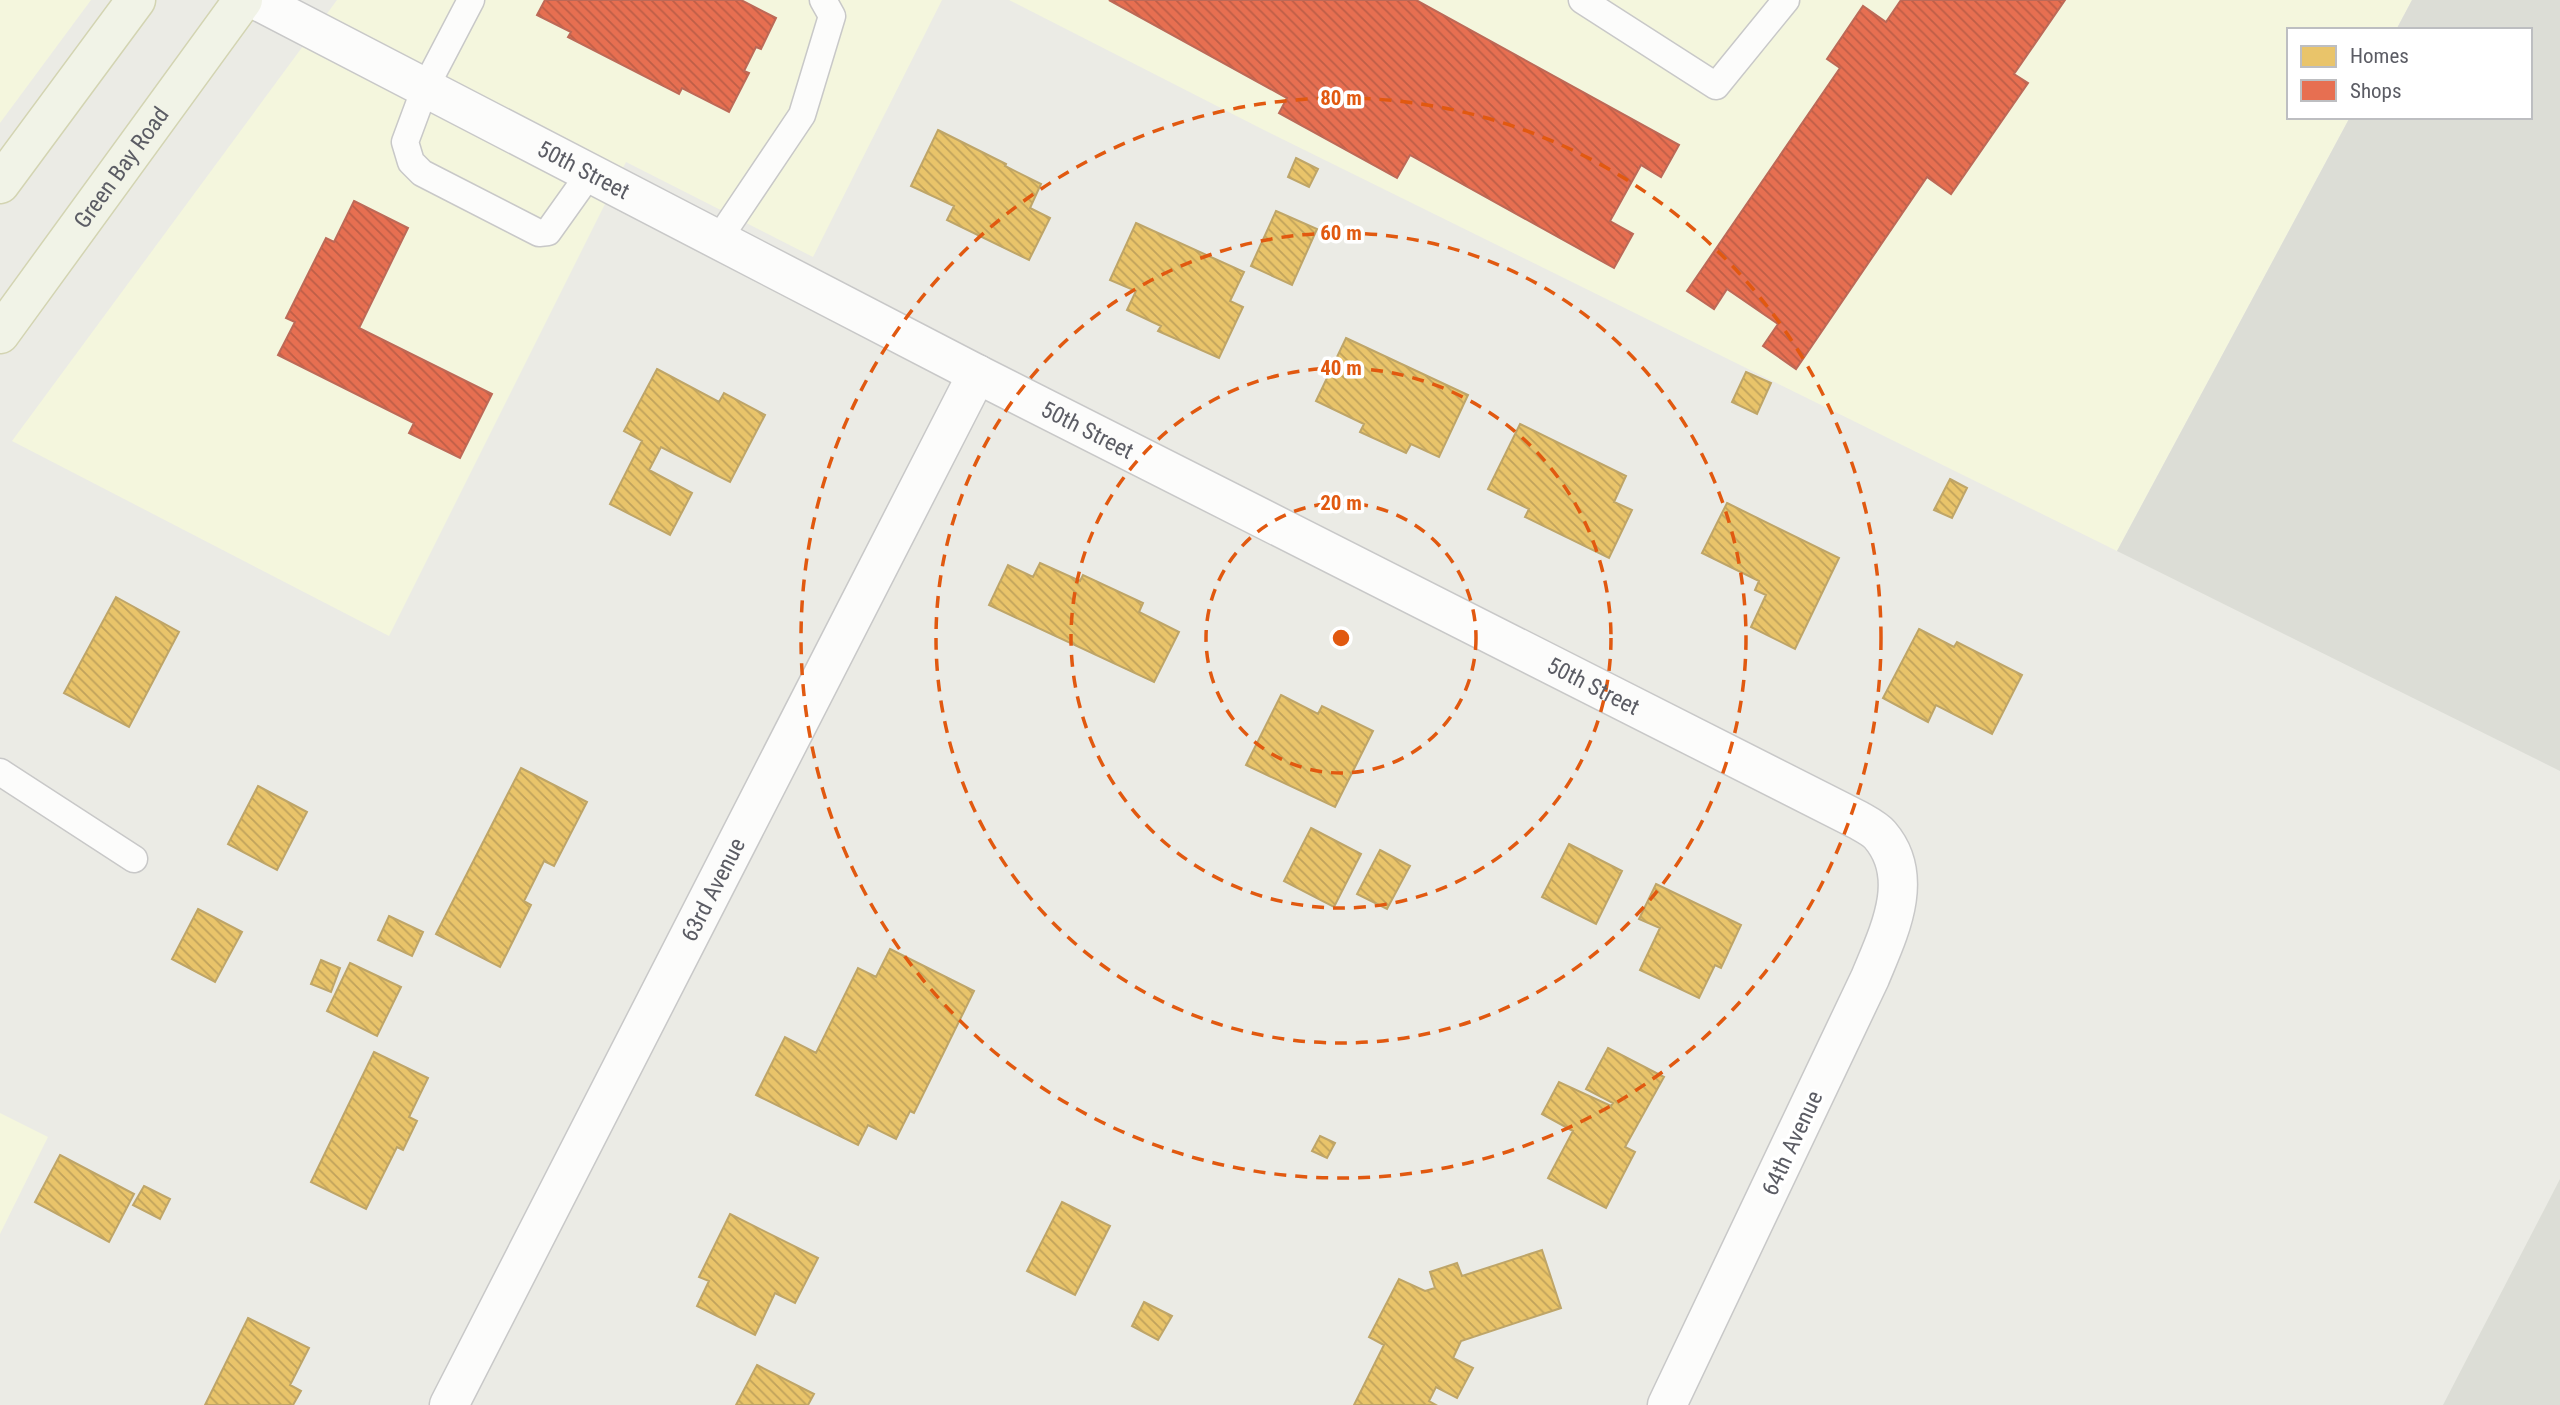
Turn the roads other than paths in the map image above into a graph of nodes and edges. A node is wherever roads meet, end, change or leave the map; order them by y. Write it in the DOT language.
graph roads {
  1 [pos="136,0"];
  2 [pos="243,0"];
  3 [pos="256,0"];
  4 [pos="471,0"];
  5 [pos="822,0"];
  6 [pos="1581,0"];
  7 [pos="1786,0"];
  8 [pos="425,88"];
  9 [pos="590,173"];
  10 [pos="0,184"];
  11 [pos="718,240"];
  12 [pos="0,334"];
  13 [pos="977,374"];
  14 [pos="0,772"];
  15 [pos="134,859"];
  16 [pos="1898,875"];
  17 [pos="449,1405"];
  18 [pos="1667,1405"];
  1 -- 10 [label="main road"];
  2 -- 12 [label="main road, Green Bay Road"];
  3 -- 8 [label="street, 50th Street"];
  4 -- 8 [label="lane"];
  5 -- 11 [label="lane"];
  6 -- 7 [label="lane"];
  8 -- 9 [label="street, 50th Street"];
  8 -- 9 [label="lane"];
  9 -- 11 [label="street, 50th Street"];
  11 -- 13 [label="street, 50th Street"];
  13 -- 16 [label="street, 50th Street"];
  13 -- 17 [label="street, 63rd Avenue"];
  14 -- 15 [label="lane"];
  16 -- 18 [label="street, 64th Avenue"];
}
